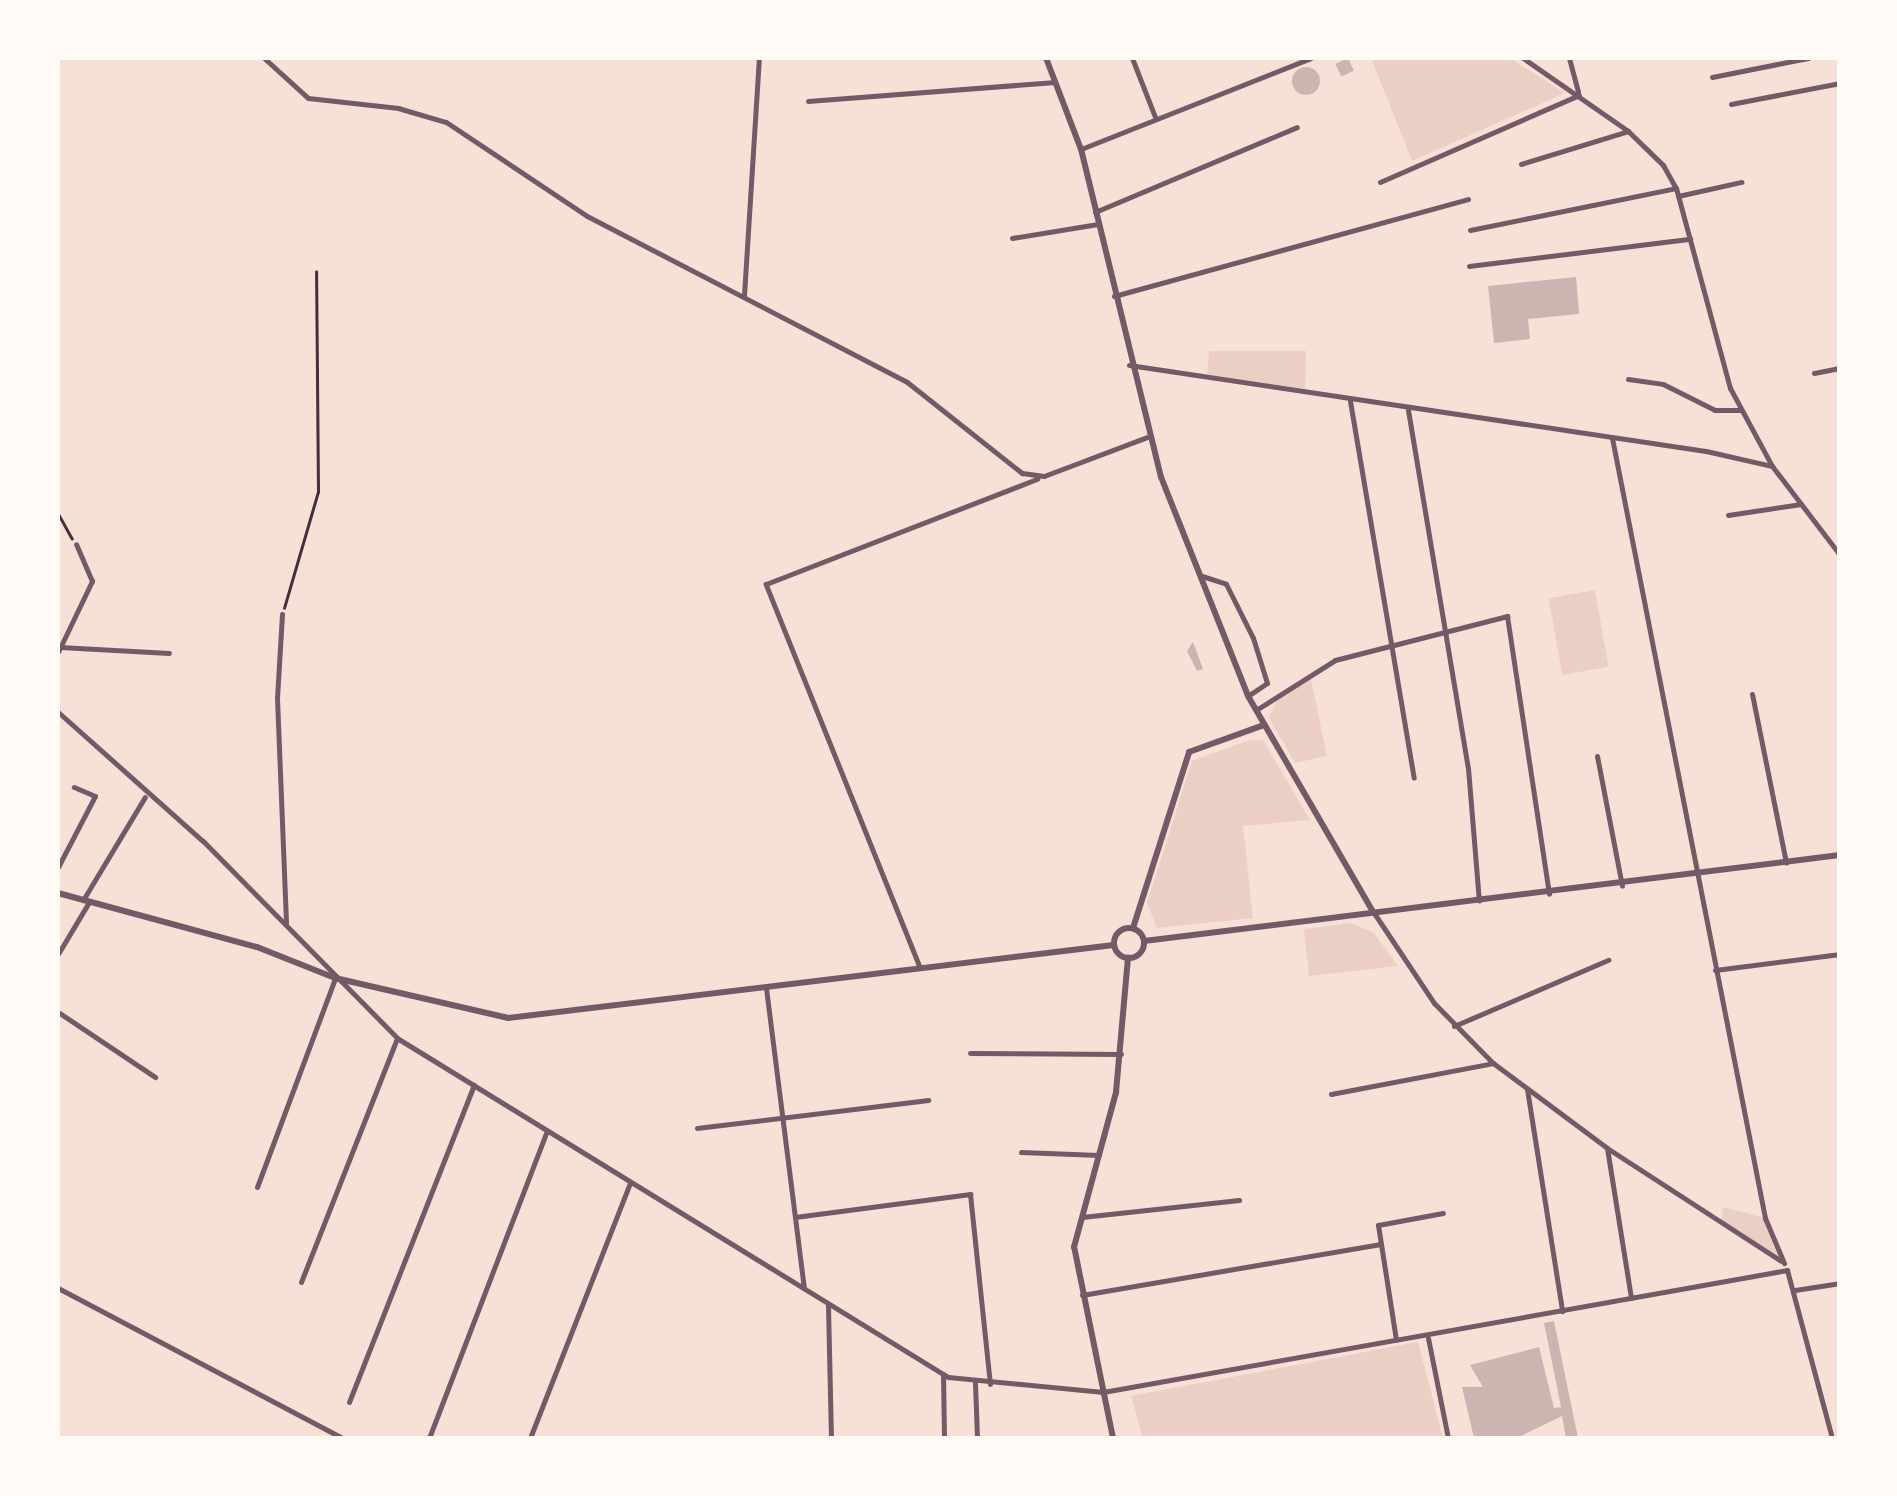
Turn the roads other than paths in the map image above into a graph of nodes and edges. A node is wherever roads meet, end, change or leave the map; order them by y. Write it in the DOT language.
graph roads {
  1 [pos="264,58"];
  2 [pos="759,58"];
  3 [pos="1046,58"];
  4 [pos="1132,58"];
  5 [pos="1312,58"];
  6 [pos="1523,58"];
  7 [pos="1570,58"];
  8 [pos="1808,58"];
  9 [pos="1712,77"];
  10 [pos="1055,82"];
  11 [pos="1840,83"];
  12 [pos="1578,95"];
  13 [pos="808,101"];
  14 [pos="1731,104"];
  15 [pos="1155,117"];
  16 [pos="1297,128"];
  17 [pos="1628,131"];
  18 [pos="1080,149"];
  19 [pos="1520,164"];
  20 [pos="1380,182"];
  21 [pos="1741,182"];
  22 [pos="1677,192"];
  23 [pos="1468,199"];
  24 [pos="1096,212"];
  25 [pos="1098,224"];
  26 [pos="1470,230"];
  27 [pos="1012,238"];
  28 [pos="1690,239"];
  29 [pos="1469,266"];
  30 [pos="744,295"];
  31 [pos="1114,296"];
  32 [pos="1129,365"];
  33 [pos="1840,368"];
  34 [pos="1814,373"];
  35 [pos="1628,379"];
  36 [pos="1350,401"];
  37 [pos="1408,410"];
  38 [pos="1740,410"];
  39 [pos="1147,437"];
  40 [pos="1612,438"];
  41 [pos="1772,466"];
  42 [pos="1044,476"];
  43 [pos="1801,504"];
  44 [pos="1728,515"];
  45 [pos="76,544"];
  46 [pos="1840,555"];
  47 [pos="1201,576"];
  48 [pos="282,614"];
  49 [pos="1444,630"];
  50 [pos="1390,644"];
  51 [pos="59,649"];
  52 [pos="170,653"];
  53 [pos="1752,694"];
  54 [pos="1248,696"];
  55 [pos="1256,710"];
  56 [pos="58,712"];
  57 [pos="1264,725"];
  58 [pos="1597,756"];
  59 [pos="1414,778"];
  60 [pos="74,788"];
  61 [pos="145,798"];
  62 [pos="1840,855"];
  63 [pos="1786,863"];
  64 [pos="58,867"];
  65 [pos="1697,874"];
  66 [pos="1622,886"];
  67 [pos="58,892"];
  68 [pos="1548,894"];
  69 [pos="86,901"];
  70 [pos="1479,901"];
  71 [pos="1374,912"];
  72 [pos="286,926"];
  73 [pos="1133,928"];
  74 [pos="1144,941"];
  75 [pos="1114,946"];
  76 [pos="58,954"];
  77 [pos="1840,954"];
  78 [pos="1128,958"];
  79 [pos="1608,960"];
  80 [pos="920,968"];
  81 [pos="1715,970"];
  82 [pos="335,978"];
  83 [pos="766,988"];
  84 [pos="58,1012"];
  85 [pos="1454,1026"];
  86 [pos="397,1038"];
  87 [pos="970,1054"];
  88 [pos="1121,1054"];
  89 [pos="1493,1063"];
  90 [pos="155,1077"];
  91 [pos="474,1086"];
  92 [pos="1527,1089"];
  93 [pos="1331,1094"];
  94 [pos="928,1100"];
  95 [pos="782,1116"];
  96 [pos="697,1128"];
  97 [pos="547,1132"];
  98 [pos="1607,1148"];
  99 [pos="1022,1152"];
  100 [pos="1102,1155"];
  101 [pos="630,1183"];
  102 [pos="257,1188"];
  103 [pos="1240,1200"];
  104 [pos="1443,1213"];
  105 [pos="796,1217"];
  106 [pos="1082,1218"];
  107 [pos="1381,1244"];
  108 [pos="1786,1267"];
  109 [pos="300,1282"];
  110 [pos="1840,1283"];
  111 [pos="58,1288"];
  112 [pos="804,1290"];
  113 [pos="1795,1290"];
  114 [pos="1082,1295"];
  115 [pos="1631,1298"];
  116 [pos="828,1306"];
  117 [pos="1562,1310"];
  118 [pos="1428,1338"];
  119 [pos="1396,1341"];
  120 [pos="943,1374"];
  121 [pos="975,1383"];
  122 [pos="990,1384"];
  123 [pos="1103,1392"];
  124 [pos="349,1402"];
  125 [pos="831,1435"];
  126 [pos="342,1438"];
  127 [pos="428,1438"];
  128 [pos="530,1438"];
  129 [pos="944,1438"];
  130 [pos="977,1438"];
  131 [pos="1113,1438"];
  132 [pos="1448,1438"];
  133 [pos="1832,1438"];
  1 -- 30 [label="street"];
  2 -- 30 [label="street"];
  3 -- 10 [label="street"];
  4 -- 15 [label="street"];
  5 -- 15 [label="street"];
  6 -- 12 [label="street"];
  7 -- 12 [label="street"];
  8 -- 9 [label="street"];
  10 -- 13 [label="street"];
  10 -- 18 [label="street"];
  11 -- 14 [label="street"];
  12 -- 17 [label="street"];
  12 -- 20 [label="street"];
  15 -- 18 [label="street"];
  16 -- 24 [label="street"];
  17 -- 19 [label="street"];
  17 -- 22 [label="street"];
  18 -- 24 [label="street"];
  21 -- 22 [label="street"];
  22 -- 26 [label="street"];
  22 -- 28 [label="street"];
  23 -- 31 [label="street"];
  24 -- 25 [label="street"];
  25 -- 27 [label="street"];
  25 -- 31 [label="street"];
  28 -- 29 [label="street"];
  28 -- 38 [label="street"];
  30 -- 42 [label="street"];
  31 -- 32 [label="street"];
  32 -- 36 [label="street"];
  32 -- 39 [label="street"];
  33 -- 34 [label="street"];
  35 -- 38 [label="street"];
  36 -- 37 [label="street"];
  36 -- 50 [label="street"];
  37 -- 40 [label="street"];
  37 -- 49 [label="street"];
  38 -- 41 [label="street"];
  39 -- 42 [label="street"];
  39 -- 47 [label="street"];
  40 -- 41 [label="street"];
  40 -- 65 [label="street"];
  41 -- 43 [label="street"];
  42 -- 80 [label="street"];
  43 -- 44 [label="street"];
  43 -- 46 [label="street"];
  45 -- 51 [label="street"];
  47 -- 54 [label="street"];
  47 -- 54 [label="street"];
  48 -- 72 [label="street"];
  49 -- 50 [label="street"];
  49 -- 68 [label="street"];
  49 -- 70 [label="street"];
  50 -- 55 [label="street"];
  50 -- 59 [label="street"];
  51 -- 52 [label="street"];
  53 -- 63 [label="street"];
  54 -- 55 [label="street"];
  55 -- 57 [label="street"];
  56 -- 72 [label="street"];
  57 -- 71 [label="street"];
  57 -- 73 [label="street"];
  58 -- 66 [label="street"];
  60 -- 64 [label="street"];
  61 -- 69 [label="street"];
  62 -- 63 [label="street"];
  63 -- 65 [label="street"];
  65 -- 66 [label="street"];
  65 -- 81 [label="street"];
  66 -- 68 [label="street"];
  67 -- 69 [label="street"];
  68 -- 70 [label="street"];
  69 -- 76 [label="street"];
  69 -- 82 [label="street"];
  70 -- 71 [label="street"];
  71 -- 74 [label="street"];
  71 -- 85 [label="street"];
  72 -- 82 [label="street"];
  73 -- 74 [label="street"];
  73 -- 75 [label="street"];
  74 -- 78 [label="street"];
  75 -- 78 [label="street"];
  75 -- 80 [label="street"];
  77 -- 81 [label="street"];
  78 -- 88 [label="street"];
  79 -- 85 [label="street"];
  80 -- 83 [label="street"];
  81 -- 108 [label="street"];
  82 -- 83 [label="street"];
  82 -- 86 [label="street"];
  82 -- 102 [label="street"];
  83 -- 95 [label="street"];
  84 -- 90 [label="street"];
  85 -- 89 [label="street"];
  86 -- 91 [label="street"];
  86 -- 109 [label="street"];
  87 -- 88 [label="street"];
  88 -- 100 [label="street"];
  89 -- 92 [label="street"];
  89 -- 93 [label="street"];
  91 -- 97 [label="street"];
  91 -- 124 [label="street"];
  92 -- 98 [label="street"];
  92 -- 117 [label="street"];
  94 -- 95 [label="street"];
  95 -- 96 [label="street"];
  95 -- 105 [label="street"];
  97 -- 101 [label="street"];
  97 -- 127 [label="street"];
  98 -- 108 [label="street"];
  98 -- 115 [label="street"];
  99 -- 100 [label="street"];
  100 -- 106 [label="street"];
  101 -- 112 [label="street"];
  101 -- 128 [label="street"];
  103 -- 106 [label="street"];
  104 -- 107 [label="street"];
  105 -- 112 [label="street"];
  105 -- 122 [label="street"];
  106 -- 114 [label="street"];
  107 -- 114 [label="street"];
  107 -- 119 [label="street"];
  108 -- 113 [label="street"];
  108 -- 115 [label="street"];
  110 -- 113 [label="street"];
  111 -- 126 [label="street"];
  112 -- 116 [label="street"];
  113 -- 133 [label="street"];
  114 -- 123 [label="street"];
  115 -- 117 [label="street"];
  116 -- 120 [label="street"];
  116 -- 125 [label="street"];
  117 -- 118 [label="street"];
  118 -- 119 [label="street"];
  118 -- 132 [label="street"];
  119 -- 123 [label="street"];
  120 -- 121 [label="street"];
  120 -- 129 [label="street"];
  121 -- 122 [label="street"];
  121 -- 130 [label="street"];
  122 -- 123 [label="street"];
  123 -- 131 [label="street"];
}
